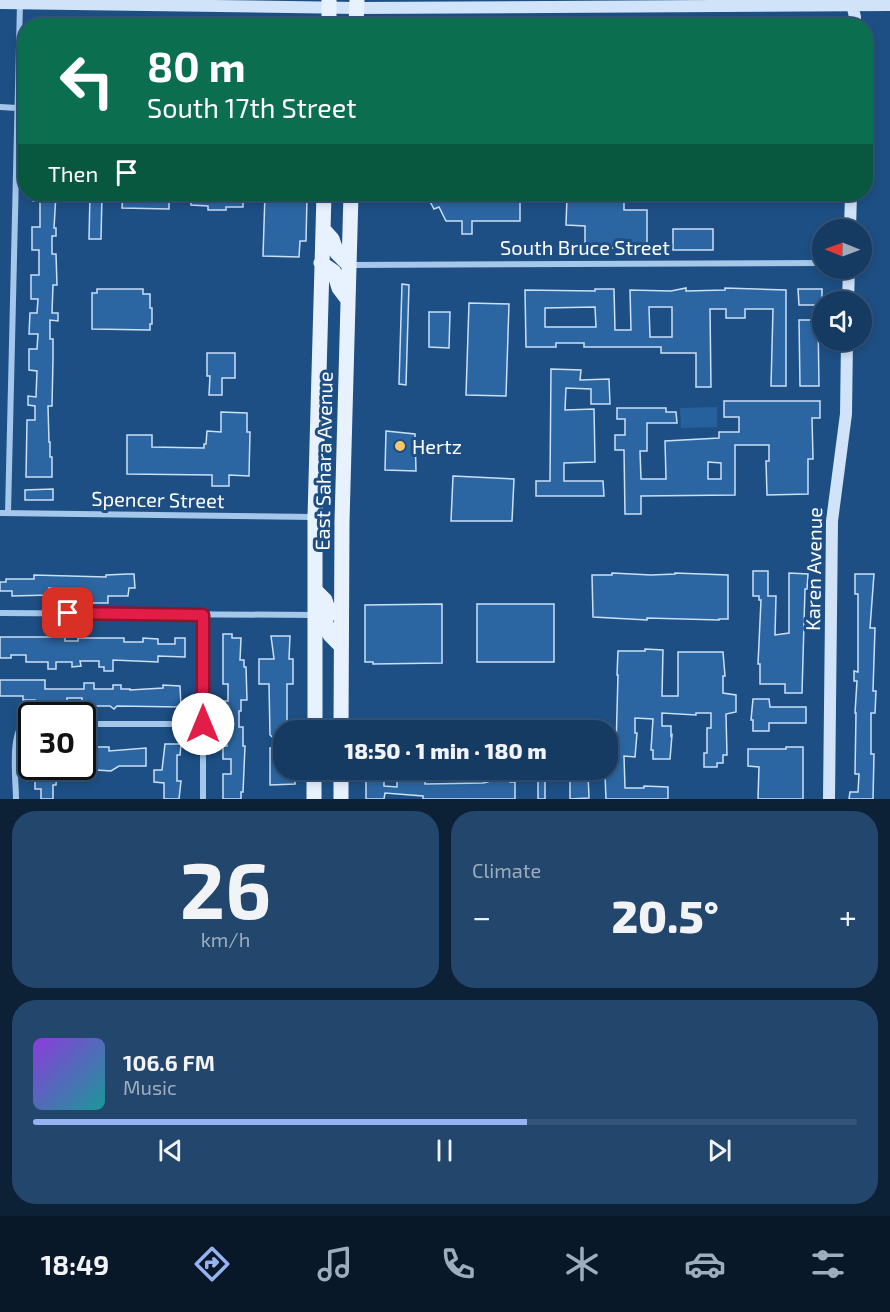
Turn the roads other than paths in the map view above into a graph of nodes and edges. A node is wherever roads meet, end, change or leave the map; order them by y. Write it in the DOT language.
graph roads {
  1 [pos="81,2"];
  2 [pos="852,2"];
  3 [pos="0,3"];
  4 [pos="20,3"];
  5 [pos="329,4"];
  6 [pos="356,4"];
  7 [pos="890,5"];
  8 [pos="20,18"];
  9 [pos="854,18"];
  10 [pos="18,73"];
  11 [pos="0,107"];
  12 [pos="17,108"];
  13 [pos="324,201"];
  14 [pos="351,201"];
  15 [pos="851,201"];
  16 [pos="850,219"];
  17 [pos="323,229"];
  18 [pos="321,263"];
  19 [pos="812,263"];
  20 [pos="349,265"];
  21 [pos="348,300"];
  22 [pos="847,351"];
  23 [pos="4,513"];
  24 [pos="315,517"];
  25 [pos="315,590"];
  26 [pos="0,613"];
  27 [pos="341,614"];
  28 [pos="203,615"];
  29 [pos="315,615"];
  30 [pos="341,646"];
  31 [pos="315,720"];
  32 [pos="341,720"];
  33 [pos="96,724"];
  34 [pos="203,724"];
  35 [pos="18,732"];
  36 [pos="314,780"];
  37 [pos="341,780"];
  38 [pos="16,799"];
  39 [pos="203,799"];
  40 [pos="314,799"];
  41 [pos="341,799"];
  42 [pos="829,799"];
  1 -- 4 [label="street"];
  1 -- 5 [label="street"];
  2 -- 6 [label="street"];
  2 -- 7 [label="street"];
  2 -- 9 [label="street"];
  3 -- 4 [label="street"];
  4 -- 8 [label="street"];
  5 -- 6 [label="street"];
  10 -- 12 [label="street"];
  11 -- 12 [label="street"];
  12 -- 23 [label="street"];
  13 -- 17 [label="main road, East Sahara Avenue"];
  14 -- 20 [label="main road, East Sahara Avenue"];
  15 -- 16 [label="street"];
  17 -- 18 [label="main road, East Sahara Avenue"];
  17 -- 20 [label="main road"];
  18 -- 21 [label="main road"];
  18 -- 24 [label="main road, East Sahara Avenue"];
  19 -- 20 [label="street, South Bruce Street"];
  20 -- 21 [label="main road, East Sahara Avenue"];
  21 -- 27 [label="main road, East Sahara Avenue"];
  22 -- 42 [label="street, Karen Avenue"];
  23 -- 24 [label="street, Spencer Street"];
  24 -- 25 [label="main road, East Sahara Avenue"];
  25 -- 27 [label="main road"];
  25 -- 29 [label="main road, East Sahara Avenue"];
  26 -- 28 [label="street"];
  27 -- 30 [label="main road, East Sahara Avenue"];
  28 -- 29 [label="street"];
  28 -- 34 [label="street"];
  29 -- 30 [label="main road"];
  29 -- 31 [label="main road, East Sahara Avenue"];
  30 -- 32 [label="main road, East Sahara Avenue"];
  33 -- 34 [label="street"];
  34 -- 39 [label="street"];
  35 -- 38 [label="street"];
  36 -- 40 [label="main road"];
  37 -- 41 [label="main road"];
}
